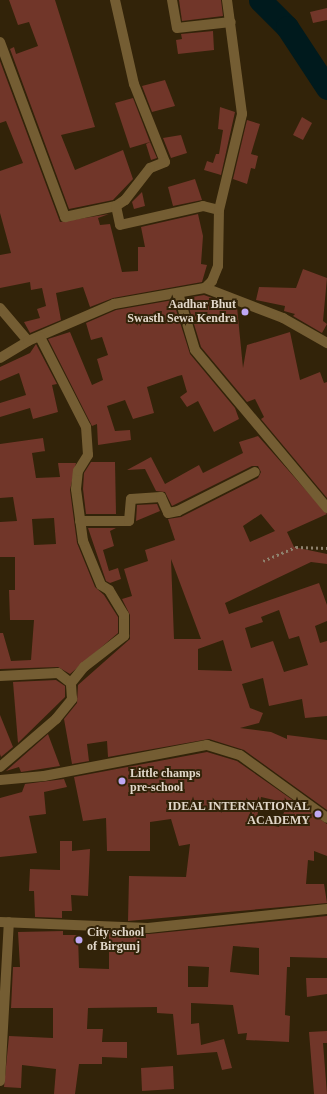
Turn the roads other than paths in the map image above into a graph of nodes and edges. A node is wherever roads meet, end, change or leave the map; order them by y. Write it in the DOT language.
graph roads {
  1 [pos="115,0"];
  2 [pos="172,0"];
  3 [pos="227,0"];
  4 [pos="231,22"];
  5 [pos="0,42"];
  6 [pos="116,206"];
  7 [pos="219,210"];
  8 [pos="205,288"];
  9 [pos="178,293"];
  10 [pos="0,308"];
  11 [pos="40,337"];
  12 [pos="28,341"];
  13 [pos="327,343"];
  14 [pos="0,358"];
  15 [pos="255,472"];
  16 [pos="327,508"];
  17 [pos="80,521"];
  18 [pos="0,676"];
  19 [pos="71,682"];
  20 [pos="0,767"];
  21 [pos="0,780"];
  22 [pos="327,818"];
  23 [pos="327,909"];
  24 [pos="4,922"];
  25 [pos="0,1081"];
  1 -- 6 [label="street"];
  2 -- 4 [label="street"];
  3 -- 4 [label="street"];
  4 -- 7 [label="street"];
  5 -- 6 [label="street"];
  6 -- 7 [label="street"];
  7 -- 8 [label="street"];
  8 -- 9 [label="street"];
  8 -- 13 [label="street"];
  9 -- 11 [label="street"];
  9 -- 16 [label="street"];
  10 -- 12 [label="street"];
  11 -- 12 [label="street"];
  11 -- 17 [label="street"];
  12 -- 14 [label="street"];
  15 -- 17 [label="street"];
  17 -- 19 [label="street"];
  18 -- 19 [label="street"];
  19 -- 20 [label="street"];
  21 -- 22 [label="street"];
  23 -- 24 [label="street"];
  24 -- 25 [label="street"];
}
